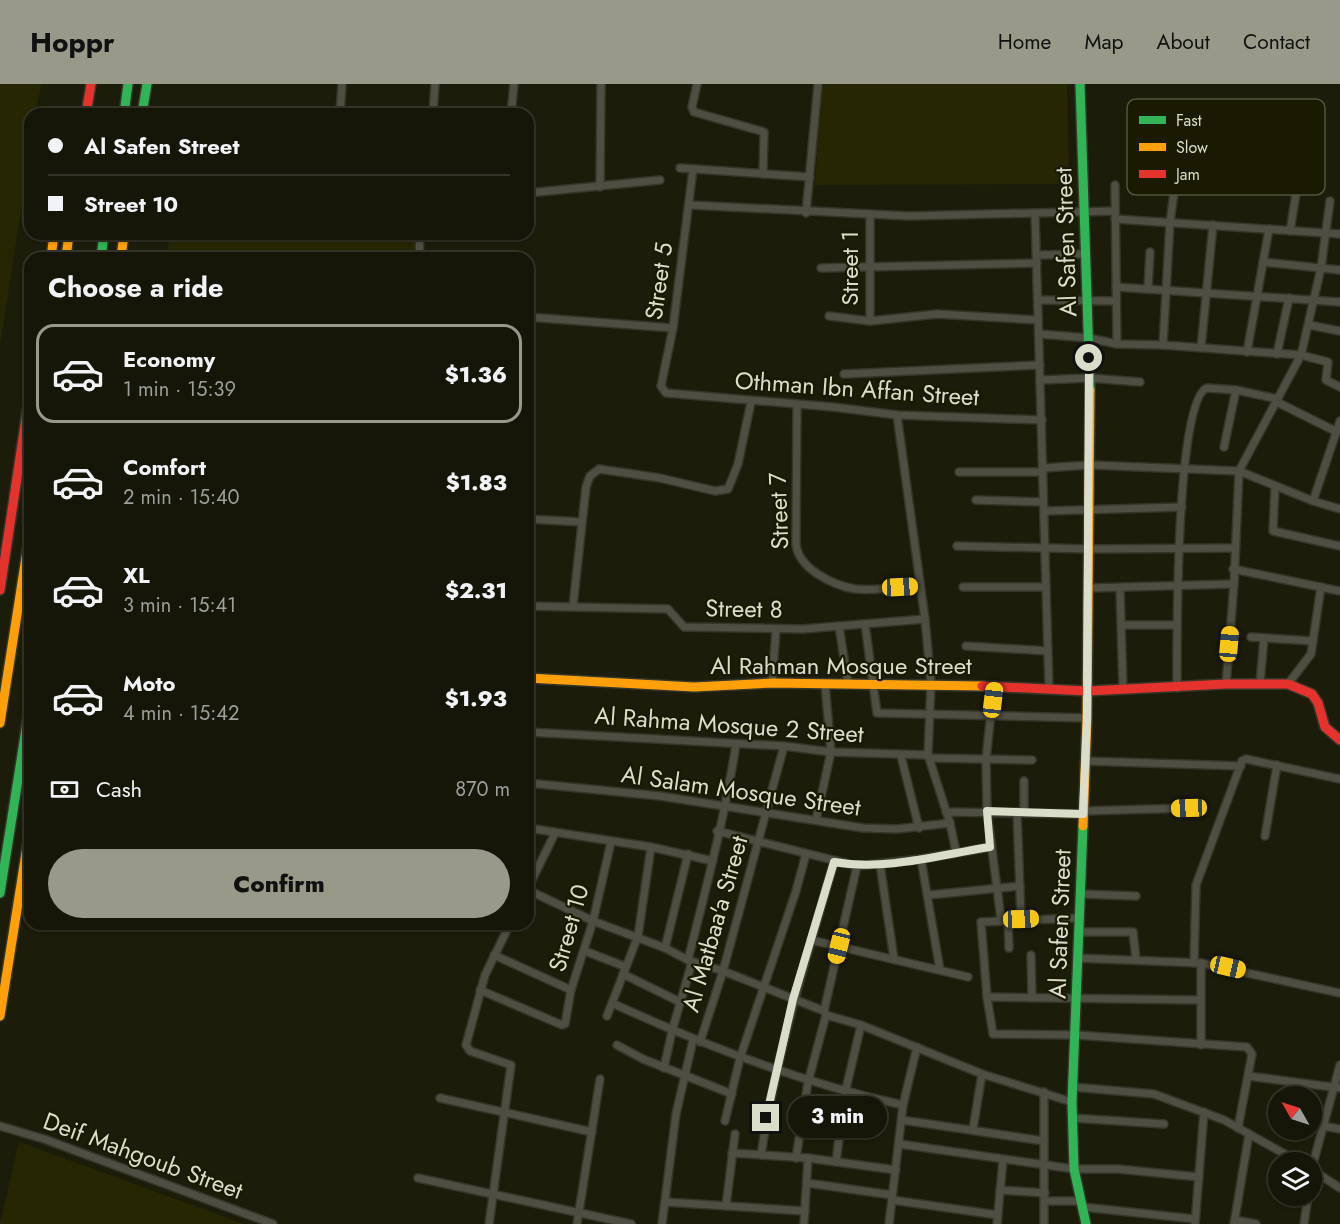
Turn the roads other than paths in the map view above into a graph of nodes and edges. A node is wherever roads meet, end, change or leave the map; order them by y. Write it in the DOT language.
graph roads {
  1 [pos="91,84"];
  2 [pos="128,84"];
  3 [pos="147,84"];
  4 [pos="342,84"];
  5 [pos="435,84"];
  6 [pos="514,84"];
  7 [pos="601,84"];
  8 [pos="697,84"];
  9 [pos="818,84"];
  10 [pos="1080,84"];
  11 [pos="87,108"];
  12 [pos="125,108"];
  13 [pos="143,108"];
  14 [pos="340,108"];
  15 [pos="433,108"];
  16 [pos="512,108"];
  17 [pos="680,168"];
  18 [pos="693,169"];
  19 [pos="764,174"];
  20 [pos="810,177"];
  21 [pos="660,180"];
  22 [pos="1115,185"];
  23 [pos="600,187"];
  24 [pos="534,192"];
  25 [pos="1174,195"];
  26 [pos="1296,195"];
  27 [pos="1330,201"];
  28 [pos="690,205"];
  29 [pos="1084,212"];
  30 [pos="806,213"];
  31 [pos="1035,213"];
  32 [pos="870,214"];
  33 [pos="1115,215"];
  34 [pos="1170,222"];
  35 [pos="1213,225"];
  36 [pos="1269,229"];
  37 [pos="1290,231"];
  38 [pos="1326,234"];
  39 [pos="1340,234"];
  40 [pos="1150,252"];
  41 [pos="1085,254"];
  42 [pos="1036,255"];
  43 [pos="1263,262"];
  44 [pos="1037,263"];
  45 [pos="821,268"];
  46 [pos="869,268"];
  47 [pos="1321,268"];
  48 [pos="1340,270"];
  49 [pos="1116,287"];
  50 [pos="1148,289"];
  51 [pos="1167,290"];
  52 [pos="1207,292"];
  53 [pos="1257,295"];
  54 [pos="1289,298"];
  55 [pos="1038,300"];
  56 [pos="1087,301"];
  57 [pos="1116,301"];
  58 [pos="1314,301"];
  59 [pos="1340,302"];
  60 [pos="534,316"];
  61 [pos="829,316"];
  62 [pos="1038,320"];
  63 [pos="870,321"];
  64 [pos="1309,325"];
  65 [pos="673,328"];
  66 [pos="1340,331"];
  67 [pos="1039,334"];
  68 [pos="1089,338"];
  69 [pos="1117,344"];
  70 [pos="1164,345"];
  71 [pos="1202,348"];
  72 [pos="1247,352"];
  73 [pos="1277,354"];
  74 [pos="1301,355"];
  75 [pos="1040,365"];
  76 [pos="844,374"];
  77 [pos="1090,378"];
  78 [pos="1040,380"];
  79 [pos="1140,382"];
  80 [pos="1340,387"];
  81 [pos="1236,390"];
  82 [pos="669,393"];
  83 [pos="1277,401"];
  84 [pos="751,402"];
  85 [pos="797,405"];
  86 [pos="897,415"];
  87 [pos="1042,420"];
  88 [pos="1340,421"];
  89 [pos="1335,431"];
  90 [pos="24,432"];
  91 [pos="1224,447"];
  92 [pos="1090,465"];
  93 [pos="1183,468"];
  94 [pos="1043,470"];
  95 [pos="1239,471"];
  96 [pos="959,472"];
  97 [pos="1275,486"];
  98 [pos="976,500"];
  99 [pos="1312,501"];
  100 [pos="1043,502"];
  101 [pos="1182,507"];
  102 [pos="1340,508"];
  103 [pos="1089,510"];
  104 [pos="1045,511"];
  105 [pos="534,519"];
  106 [pos="582,522"];
  107 [pos="1340,545"];
  108 [pos="957,546"];
  109 [pos="1044,547"];
  110 [pos="1180,548"];
  111 [pos="1234,548"];
  112 [pos="1089,549"];
  113 [pos="1233,569"];
  114 [pos="24,570"];
  115 [pos="1234,584"];
  116 [pos="920,586"];
  117 [pos="1179,586"];
  118 [pos="963,587"];
  119 [pos="1320,587"];
  120 [pos="1046,588"];
  121 [pos="1089,588"];
  122 [pos="1120,588"];
  123 [pos="0,591"];
  124 [pos="1340,591"];
  125 [pos="534,606"];
  126 [pos="573,606"];
  127 [pos="925,619"];
  128 [pos="865,624"];
  129 [pos="1122,625"];
  130 [pos="1178,625"];
  131 [pos="839,626"];
  132 [pos="776,630"];
  133 [pos="1251,637"];
  134 [pos="1264,638"];
  135 [pos="1313,641"];
  136 [pos="966,646"];
  137 [pos="1048,651"];
  138 [pos="534,678"];
  139 [pos="772,683"];
  140 [pos="873,683"];
  141 [pos="931,683"];
  142 [pos="1260,683"];
  143 [pos="825,684"];
  144 [pos="848,684"];
  145 [pos="1226,684"];
  146 [pos="1288,684"];
  147 [pos="994,685"];
  148 [pos="1177,688"];
  149 [pos="1049,689"];
  150 [pos="1123,690"];
  151 [pos="1088,691"];
  152 [pos="927,713"];
  153 [pos="991,715"];
  154 [pos="1087,718"];
  155 [pos="0,723"];
  156 [pos="534,732"];
  157 [pos="1340,740"];
  158 [pos="24,742"];
  159 [pos="736,744"];
  160 [pos="784,746"];
  161 [pos="831,752"];
  162 [pos="901,756"];
  163 [pos="928,756"];
  164 [pos="987,759"];
  165 [pos="1032,760"];
  166 [pos="1085,761"];
  167 [pos="1277,765"];
  168 [pos="1241,766"];
  169 [pos="1340,779"];
  170 [pos="1024,781"];
  171 [pos="534,784"];
  172 [pos="726,806"];
  173 [pos="1189,808"];
  174 [pos="987,811"];
  175 [pos="767,812"];
  176 [pos="946,812"];
  177 [pos="1020,812"];
  178 [pos="1083,812"];
  179 [pos="816,820"];
  180 [pos="950,824"];
  181 [pos="919,828"];
  182 [pos="534,829"];
  183 [pos="717,831"];
  184 [pos="555,833"];
  185 [pos="1265,836"];
  186 [pos="611,842"];
  187 [pos="759,842"];
  188 [pos="651,847"];
  189 [pos="990,847"];
  190 [pos="956,852"];
  191 [pos="688,854"];
  192 [pos="806,854"];
  193 [pos="921,859"];
  194 [pos="713,861"];
  195 [pos="834,862"];
  196 [pos="880,864"];
  197 [pos="24,866"];
  198 [pos="857,866"];
  199 [pos="534,877"];
  200 [pos="1020,886"];
  201 [pos="996,887"];
  202 [pos="534,892"];
  203 [pos="0,893"];
  204 [pos="1080,894"];
  205 [pos="929,895"];
  206 [pos="1136,896"];
  207 [pos="1079,918"];
  208 [pos="1005,919"];
  209 [pos="1021,919"];
  210 [pos="593,921"];
  211 [pos="507,930"];
  212 [pos="1078,932"];
  213 [pos="638,936"];
  214 [pos="811,940"];
  215 [pos="839,946"];
  216 [pos="665,948"];
  217 [pos="1009,948"];
  218 [pos="585,951"];
  219 [pos="1031,955"];
  220 [pos="494,956"];
  221 [pos="1077,958"];
  222 [pos="894,959"];
  223 [pos="1136,959"];
  224 [pos="690,961"];
  225 [pos="1198,963"];
  226 [pos="940,970"];
  227 [pos="625,971"];
  228 [pos="723,971"];
  229 [pos="968,977"];
  230 [pos="764,988"];
  231 [pos="480,990"];
  232 [pos="571,990"];
  233 [pos="1340,993"];
  234 [pos="987,997"];
  235 [pos="1032,998"];
  236 [pos="793,999"];
  237 [pos="1077,999"];
  238 [pos="1201,1000"];
  239 [pos="680,1002"];
  240 [pos="612,1003"];
  241 [pos="825,1013"];
  242 [pos="0,1016"];
  243 [pos="607,1016"];
  244 [pos="861,1025"];
  245 [pos="672,1031"];
  246 [pos="1076,1035"];
  247 [pos="697,1041"];
  248 [pos="617,1045"];
  249 [pos="1201,1045"];
  250 [pos="917,1047"];
  251 [pos="740,1058"];
  252 [pos="1340,1065"];
  253 [pos="664,1068"];
  254 [pos="775,1071"];
  255 [pos="982,1074"];
  256 [pos="685,1076"];
  257 [pos="1248,1076"];
  258 [pos="600,1079"];
  259 [pos="808,1082"];
  260 [pos="1072,1087"];
  261 [pos="1337,1088"];
  262 [pos="845,1092"];
  263 [pos="1044,1092"];
  264 [pos="732,1094"];
  265 [pos="440,1098"];
  266 [pos="1072,1102"];
  267 [pos="903,1105"];
  268 [pos="1204,1112"];
  269 [pos="504,1113"];
  270 [pos="1073,1118"];
  271 [pos="902,1120"];
  272 [pos="725,1121"];
  273 [pos="1164,1124"];
  274 [pos="0,1126"];
  275 [pos="1323,1126"];
  276 [pos="1238,1128"];
  277 [pos="972,1129"];
  278 [pos="1340,1129"];
  279 [pos="592,1132"];
  280 [pos="735,1134"];
  281 [pos="1249,1134"];
  282 [pos="1044,1141"];
  283 [pos="899,1144"];
  284 [pos="1281,1152"];
  285 [pos="1316,1152"];
  286 [pos="732,1153"];
  287 [pos="760,1155"];
  288 [pos="795,1158"];
  289 [pos="808,1158"];
  290 [pos="1003,1160"];
  291 [pos="836,1162"];
  292 [pos="1044,1164"];
  293 [pos="1074,1169"];
  294 [pos="896,1170"];
  295 [pos="1199,1176"];
  296 [pos="1322,1177"];
  297 [pos="418,1178"];
  298 [pos="807,1183"];
  299 [pos="1340,1188"];
  300 [pos="1000,1190"];
  301 [pos="493,1193"];
  302 [pos="1044,1197"];
  303 [pos="892,1198"];
  304 [pos="665,1202"];
  305 [pos="1082,1204"];
  306 [pos="726,1206"];
  307 [pos="1307,1206"];
  308 [pos="805,1211"];
  309 [pos="579,1214"];
  310 [pos="998,1215"];
  311 [pos="1195,1222"];
  312 [pos="1235,1222"];
  313 [pos="273,1224"];
  314 [pos="489,1224"];
  315 [pos="577,1224"];
  316 [pos="631,1224"];
  317 [pos="662,1224"];
  318 [pos="804,1224"];
  319 [pos="889,1224"];
  320 [pos="998,1224"];
  321 [pos="1044,1224"];
  322 [pos="1086,1224"];
  323 [pos="1256,1224"];
  324 [pos="1304,1224"];
  1 -- 11 [label="main road"];
  2 -- 12 [label="main road"];
  3 -- 13 [label="main road"];
  4 -- 14 [label="street"];
  5 -- 15 [label="street"];
  6 -- 16 [label="street"];
  7 -- 23 [label="street"];
  8 -- 19 [label="street"];
  9 -- 20 [label="street"];
  10 -- 29 [label="main road, Al Safen Street"];
  17 -- 18 [label="street"];
  18 -- 19 [label="street"];
  18 -- 28 [label="street, Street 5"];
  19 -- 20 [label="street"];
  20 -- 30 [label="street"];
  21 -- 23 [label="street"];
  22 -- 33 [label="street"];
  23 -- 24 [label="street"];
  25 -- 34 [label="street"];
  26 -- 37 [label="street"];
  27 -- 38 [label="street"];
  28 -- 30 [label="street"];
  28 -- 65 [label="street, Street 5"];
  29 -- 31 [label="street"];
  29 -- 33 [label="street"];
  29 -- 41 [label="main road, Al Safen Street"];
  30 -- 32 [label="street"];
  31 -- 32 [label="street"];
  31 -- 42 [label="street"];
  32 -- 46 [label="street, Street 1"];
  33 -- 34 [label="street"];
  33 -- 49 [label="street"];
  34 -- 35 [label="street"];
  34 -- 51 [label="street"];
  35 -- 36 [label="street"];
  35 -- 52 [label="street"];
  36 -- 37 [label="street"];
  36 -- 43 [label="street"];
  37 -- 38 [label="street"];
  38 -- 39 [label="street"];
  38 -- 47 [label="street"];
  40 -- 50 [label="street"];
  41 -- 42 [label="street"];
  41 -- 56 [label="main road, Al Safen Street"];
  42 -- 44 [label="street"];
  43 -- 47 [label="street"];
  43 -- 53 [label="street"];
  44 -- 46 [label="street"];
  44 -- 55 [label="street"];
  45 -- 46 [label="street"];
  46 -- 63 [label="street, Street 1"];
  47 -- 48 [label="street"];
  47 -- 58 [label="street"];
  49 -- 50 [label="street"];
  49 -- 57 [label="street"];
  50 -- 51 [label="street"];
  51 -- 52 [label="street"];
  51 -- 70 [label="street"];
  52 -- 53 [label="street"];
  52 -- 71 [label="street"];
  53 -- 54 [label="street"];
  53 -- 72 [label="street"];
  54 -- 58 [label="street"];
  54 -- 73 [label="street"];
  55 -- 56 [label="street"];
  55 -- 62 [label="street"];
  56 -- 57 [label="street"];
  56 -- 68 [label="main road, Al Safen Street"];
  57 -- 69 [label="street"];
  58 -- 59 [label="street"];
  58 -- 64 [label="street"];
  60 -- 65 [label="street"];
  61 -- 63 [label="street"];
  62 -- 63 [label="street"];
  62 -- 67 [label="street"];
  64 -- 66 [label="street"];
  64 -- 74 [label="street"];
  65 -- 82 [label="street, Street 5"];
  67 -- 68 [label="street"];
  67 -- 75 [label="street"];
  68 -- 69 [label="street"];
  68 -- 77 [label="main road, Al Safen Street"];
  69 -- 70 [label="street"];
  70 -- 71 [label="street"];
  71 -- 72 [label="street"];
  72 -- 73 [label="street"];
  73 -- 74 [label="street"];
  74 -- 80 [label="street"];
  74 -- 83 [label="street"];
  75 -- 76 [label="street"];
  75 -- 78 [label="street"];
  77 -- 78 [label="street"];
  77 -- 79 [label="street"];
  77 -- 92 [label="main road, Al Safen Street"];
  78 -- 87 [label="street"];
  81 -- 83 [label="street"];
  81 -- 91 [label="street"];
  81 -- 93 [label="street"];
  82 -- 84 [label="street, Othman Ibn Affan Street"];
  83 -- 89 [label="street"];
  83 -- 95 [label="street"];
  84 -- 85 [label="street, Othman Ibn Affan Street"];
  84 -- 106 [label="street"];
  85 -- 86 [label="street, Othman Ibn Affan Street"];
  85 -- 116 [label="street, Street 7"];
  86 -- 87 [label="street, Othman Ibn Affan Street"];
  86 -- 116 [label="street"];
  87 -- 94 [label="street"];
  88 -- 89 [label="street"];
  89 -- 99 [label="street"];
  90 -- 123 [label="main road"];
  92 -- 93 [label="street"];
  92 -- 94 [label="street"];
  92 -- 103 [label="main road, Al Safen Street"];
  93 -- 95 [label="street"];
  93 -- 101 [label="street"];
  94 -- 96 [label="street"];
  94 -- 100 [label="street"];
  95 -- 97 [label="street"];
  95 -- 111 [label="street"];
  97 -- 99 [label="street"];
  97 -- 107 [label="street"];
  98 -- 100 [label="street"];
  99 -- 102 [label="street"];
  100 -- 104 [label="street"];
  101 -- 103 [label="street"];
  101 -- 110 [label="street"];
  103 -- 104 [label="street"];
  103 -- 112 [label="main road, Al Safen Street"];
  104 -- 109 [label="street"];
  105 -- 106 [label="street"];
  106 -- 126 [label="street"];
  108 -- 109 [label="street"];
  109 -- 112 [label="street"];
  109 -- 120 [label="street"];
  110 -- 111 [label="street"];
  110 -- 112 [label="street"];
  110 -- 117 [label="street"];
  111 -- 113 [label="street"];
  112 -- 121 [label="main road, Al Safen Street"];
  113 -- 115 [label="street"];
  113 -- 119 [label="street"];
  114 -- 155 [label="main road"];
  115 -- 117 [label="street"];
  115 -- 145 [label="street"];
  116 -- 127 [label="street"];
  117 -- 122 [label="street"];
  117 -- 130 [label="street"];
  118 -- 120 [label="street"];
  119 -- 124 [label="street"];
  119 -- 135 [label="street"];
  120 -- 137 [label="street"];
  121 -- 122 [label="street"];
  121 -- 151 [label="main road, Al Safen Street"];
  122 -- 129 [label="street"];
  125 -- 126 [label="street, Street 8"];
  126 -- 132 [label="street, Street 8"];
  127 -- 128 [label="street, Street 8"];
  127 -- 141 [label="street"];
  128 -- 131 [label="street, Street 8"];
  128 -- 140 [label="street"];
  129 -- 130 [label="street"];
  129 -- 150 [label="street"];
  130 -- 148 [label="street"];
  131 -- 132 [label="street, Street 8"];
  131 -- 144 [label="street"];
  132 -- 139 [label="street"];
  133 -- 134 [label="street"];
  134 -- 135 [label="street"];
  134 -- 142 [label="street"];
  135 -- 146 [label="street"];
  136 -- 137 [label="street"];
  137 -- 149 [label="street"];
  138 -- 139 [label="main road, Al Rahman Mosque Street"];
  139 -- 143 [label="main road, Al Rahman Mosque Street"];
  140 -- 141 [label="main road, Al Rahman Mosque Street"];
  140 -- 144 [label="main road, Al Rahman Mosque Street"];
  140 -- 152 [label="street"];
  141 -- 147 [label="main road, Al Rahman Mosque Street"];
  141 -- 152 [label="street"];
  142 -- 145 [label="main road, Al Rahman Mosque Street"];
  142 -- 146 [label="main road, Al Rahman Mosque Street"];
  143 -- 144 [label="main road, Al Rahman Mosque Street"];
  143 -- 161 [label="street"];
  145 -- 148 [label="main road, Al Rahman Mosque Street"];
  146 -- 157 [label="main road, Al Rahman Mosque Street"];
  147 -- 149 [label="main road, Al Rahman Mosque Street"];
  147 -- 153 [label="street"];
  148 -- 150 [label="main road, Al Rahman Mosque Street"];
  149 -- 151 [label="main road, Al Rahman Mosque Street"];
  150 -- 151 [label="main road, Al Rahman Mosque Street"];
  151 -- 154 [label="main road, Al Safen Street"];
  152 -- 153 [label="street"];
  152 -- 163 [label="street"];
  153 -- 154 [label="street"];
  153 -- 164 [label="street"];
  154 -- 166 [label="main road, Al Safen Street"];
  156 -- 159 [label="street, Al Rahma Mosque 2 Street"];
  158 -- 203 [label="main road"];
  159 -- 160 [label="street, Al Rahma Mosque 2 Street"];
  159 -- 172 [label="street"];
  160 -- 161 [label="street, Al Rahma Mosque 2 Street"];
  160 -- 175 [label="street, Al Matbaa'a Street"];
  161 -- 162 [label="street, Al Rahma Mosque 2 Street"];
  161 -- 179 [label="street"];
  162 -- 163 [label="street, Al Rahma Mosque 2 Street"];
  162 -- 181 [label="street"];
  163 -- 164 [label="street"];
  163 -- 176 [label="street"];
  164 -- 165 [label="street"];
  164 -- 174 [label="street"];
  166 -- 168 [label="street"];
  166 -- 178 [label="main road, Al Safen Street"];
  167 -- 168 [label="street"];
  167 -- 169 [label="street"];
  167 -- 185 [label="street"];
  168 -- 225 [label="street"];
  170 -- 177 [label="street"];
  171 -- 172 [label="street, Al Salam Mosque Street"];
  172 -- 175 [label="street, Al Salam Mosque Street"];
  172 -- 183 [label="street"];
  173 -- 178 [label="street"];
  174 -- 176 [label="street"];
  174 -- 177 [label="street"];
  174 -- 189 [label="street"];
  175 -- 179 [label="street, Al Salam Mosque Street"];
  175 -- 187 [label="street, Al Matbaa'a Street"];
  176 -- 180 [label="street"];
  177 -- 178 [label="street"];
  177 -- 200 [label="street"];
  178 -- 204 [label="main road, Al Safen Street"];
  179 -- 181 [label="street, Al Salam Mosque Street"];
  180 -- 181 [label="street, Al Salam Mosque Street"];
  180 -- 190 [label="street"];
  182 -- 184 [label="street"];
  183 -- 187 [label="street"];
  183 -- 194 [label="street"];
  184 -- 186 [label="street"];
  184 -- 199 [label="street"];
  186 -- 188 [label="street"];
  186 -- 210 [label="street, Street 10"];
  187 -- 192 [label="street"];
  187 -- 228 [label="street, Al Matbaa'a Street"];
  188 -- 191 [label="street"];
  188 -- 213 [label="street"];
  189 -- 190 [label="street"];
  189 -- 201 [label="street"];
  190 -- 193 [label="street"];
  191 -- 194 [label="street"];
  191 -- 216 [label="street"];
  192 -- 195 [label="street"];
  192 -- 230 [label="street"];
  193 -- 196 [label="street"];
  193 -- 205 [label="street"];
  194 -- 224 [label="street"];
  195 -- 198 [label="street"];
  195 -- 214 [label="street"];
  196 -- 198 [label="street"];
  196 -- 222 [label="street"];
  197 -- 242 [label="main road"];
  198 -- 215 [label="street"];
  200 -- 201 [label="street"];
  200 -- 209 [label="street"];
  201 -- 205 [label="street"];
  201 -- 208 [label="street"];
  202 -- 210 [label="street"];
  204 -- 206 [label="street"];
  204 -- 207 [label="main road, Al Safen Street"];
  205 -- 226 [label="street"];
  207 -- 209 [label="street"];
  207 -- 212 [label="main road, Al Safen Street"];
  208 -- 209 [label="street"];
  208 -- 217 [label="street"];
  208 -- 234 [label="street"];
  210 -- 213 [label="street"];
  210 -- 218 [label="street, Street 10"];
  211 -- 220 [label="street"];
  212 -- 221 [label="main road, Al Safen Street"];
  212 -- 223 [label="street"];
  213 -- 216 [label="street"];
  213 -- 227 [label="street"];
  214 -- 215 [label="street"];
  214 -- 236 [label="street"];
  215 -- 222 [label="street"];
  215 -- 241 [label="street"];
  216 -- 224 [label="street"];
  218 -- 227 [label="street"];
  218 -- 232 [label="street, Street 10"];
  219 -- 235 [label="street"];
  220 -- 231 [label="street"];
  220 -- 232 [label="street"];
  221 -- 223 [label="street"];
  221 -- 237 [label="main road, Al Safen Street"];
  222 -- 226 [label="street"];
  223 -- 225 [label="street"];
  224 -- 228 [label="street"];
  224 -- 239 [label="street"];
  225 -- 233 [label="street"];
  225 -- 238 [label="street"];
  226 -- 229 [label="street"];
  227 -- 239 [label="street"];
  227 -- 240 [label="street"];
  228 -- 230 [label="street"];
  228 -- 247 [label="street, Al Matbaa'a Street"];
  230 -- 236 [label="street"];
  230 -- 251 [label="street"];
  231 -- 232 [label="street, Street 10"];
  231 -- 269 [label="street"];
  234 -- 235 [label="street"];
  234 -- 246 [label="street"];
  235 -- 237 [label="street"];
  236 -- 241 [label="street"];
  236 -- 254 [label="street"];
  237 -- 238 [label="street"];
  237 -- 246 [label="main road, Al Safen Street"];
  238 -- 249 [label="street"];
  239 -- 245 [label="street"];
  240 -- 243 [label="street"];
  240 -- 245 [label="street"];
  241 -- 244 [label="street"];
  241 -- 259 [label="street"];
  244 -- 250 [label="street"];
  244 -- 262 [label="street"];
  245 -- 247 [label="street"];
  245 -- 253 [label="street"];
  246 -- 249 [label="street"];
  246 -- 260 [label="main road, Al Safen Street"];
  247 -- 251 [label="street"];
  247 -- 256 [label="street, Al Matbaa'a Street"];
  248 -- 253 [label="street"];
  249 -- 257 [label="street"];
  250 -- 255 [label="street"];
  250 -- 267 [label="street"];
  251 -- 254 [label="street"];
  251 -- 264 [label="street"];
  252 -- 261 [label="street"];
  253 -- 256 [label="street"];
  254 -- 259 [label="street"];
  254 -- 287 [label="street"];
  255 -- 263 [label="street"];
  255 -- 277 [label="street"];
  256 -- 264 [label="street"];
  256 -- 304 [label="street, Al Matbaa'a Street"];
  257 -- 261 [label="street"];
  257 -- 276 [label="street"];
  258 -- 279 [label="street"];
  259 -- 262 [label="street"];
  259 -- 288 [label="street"];
  260 -- 266 [label="main road, Al Safen Street"];
  260 -- 268 [label="street"];
  261 -- 275 [label="street"];
  262 -- 267 [label="street"];
  262 -- 291 [label="street"];
  263 -- 266 [label="street"];
  263 -- 282 [label="street"];
  264 -- 272 [label="street"];
  265 -- 269 [label="street"];
  266 -- 270 [label="main road, Al Safen Street"];
  267 -- 271 [label="street"];
  268 -- 276 [label="street"];
  268 -- 295 [label="street"];
  269 -- 279 [label="street"];
  269 -- 301 [label="street"];
  270 -- 273 [label="street"];
  270 -- 293 [label="main road, Al Safen Street"];
  271 -- 277 [label="street"];
  271 -- 283 [label="street"];
  274 -- 313 [label="street, Deif Mahgoub Street"];
  275 -- 278 [label="street"];
  275 -- 285 [label="street"];
  276 -- 281 [label="street"];
  277 -- 282 [label="street"];
  279 -- 309 [label="street"];
  280 -- 286 [label="street"];
  281 -- 284 [label="street"];
  281 -- 312 [label="street"];
  282 -- 292 [label="street"];
  283 -- 290 [label="street"];
  283 -- 294 [label="street"];
  286 -- 287 [label="street"];
  286 -- 306 [label="street"];
  287 -- 288 [label="street"];
  288 -- 289 [label="street"];
  289 -- 291 [label="street"];
  289 -- 298 [label="street"];
  290 -- 292 [label="street"];
  290 -- 300 [label="street"];
  291 -- 294 [label="street"];
  292 -- 293 [label="street"];
  292 -- 302 [label="street"];
  293 -- 295 [label="street"];
  293 -- 305 [label="main road, Al Safen Street"];
  294 -- 303 [label="street"];
  295 -- 311 [label="street"];
  296 -- 299 [label="street"];
  297 -- 301 [label="street"];
  298 -- 303 [label="street"];
  298 -- 308 [label="street"];
  300 -- 302 [label="street"];
  300 -- 310 [label="street"];
  301 -- 309 [label="street"];
  301 -- 314 [label="street"];
  302 -- 305 [label="street"];
  302 -- 321 [label="street"];
  303 -- 310 [label="street"];
  303 -- 319 [label="street"];
  304 -- 306 [label="street"];
  304 -- 317 [label="street, Al Matbaa'a Street"];
  305 -- 311 [label="street"];
  305 -- 322 [label="main road, Al Safen Street"];
  306 -- 308 [label="street"];
  307 -- 324 [label="street"];
  308 -- 318 [label="street"];
  309 -- 315 [label="street"];
  309 -- 316 [label="street"];
  310 -- 320 [label="street"];
  312 -- 323 [label="street"];
}
